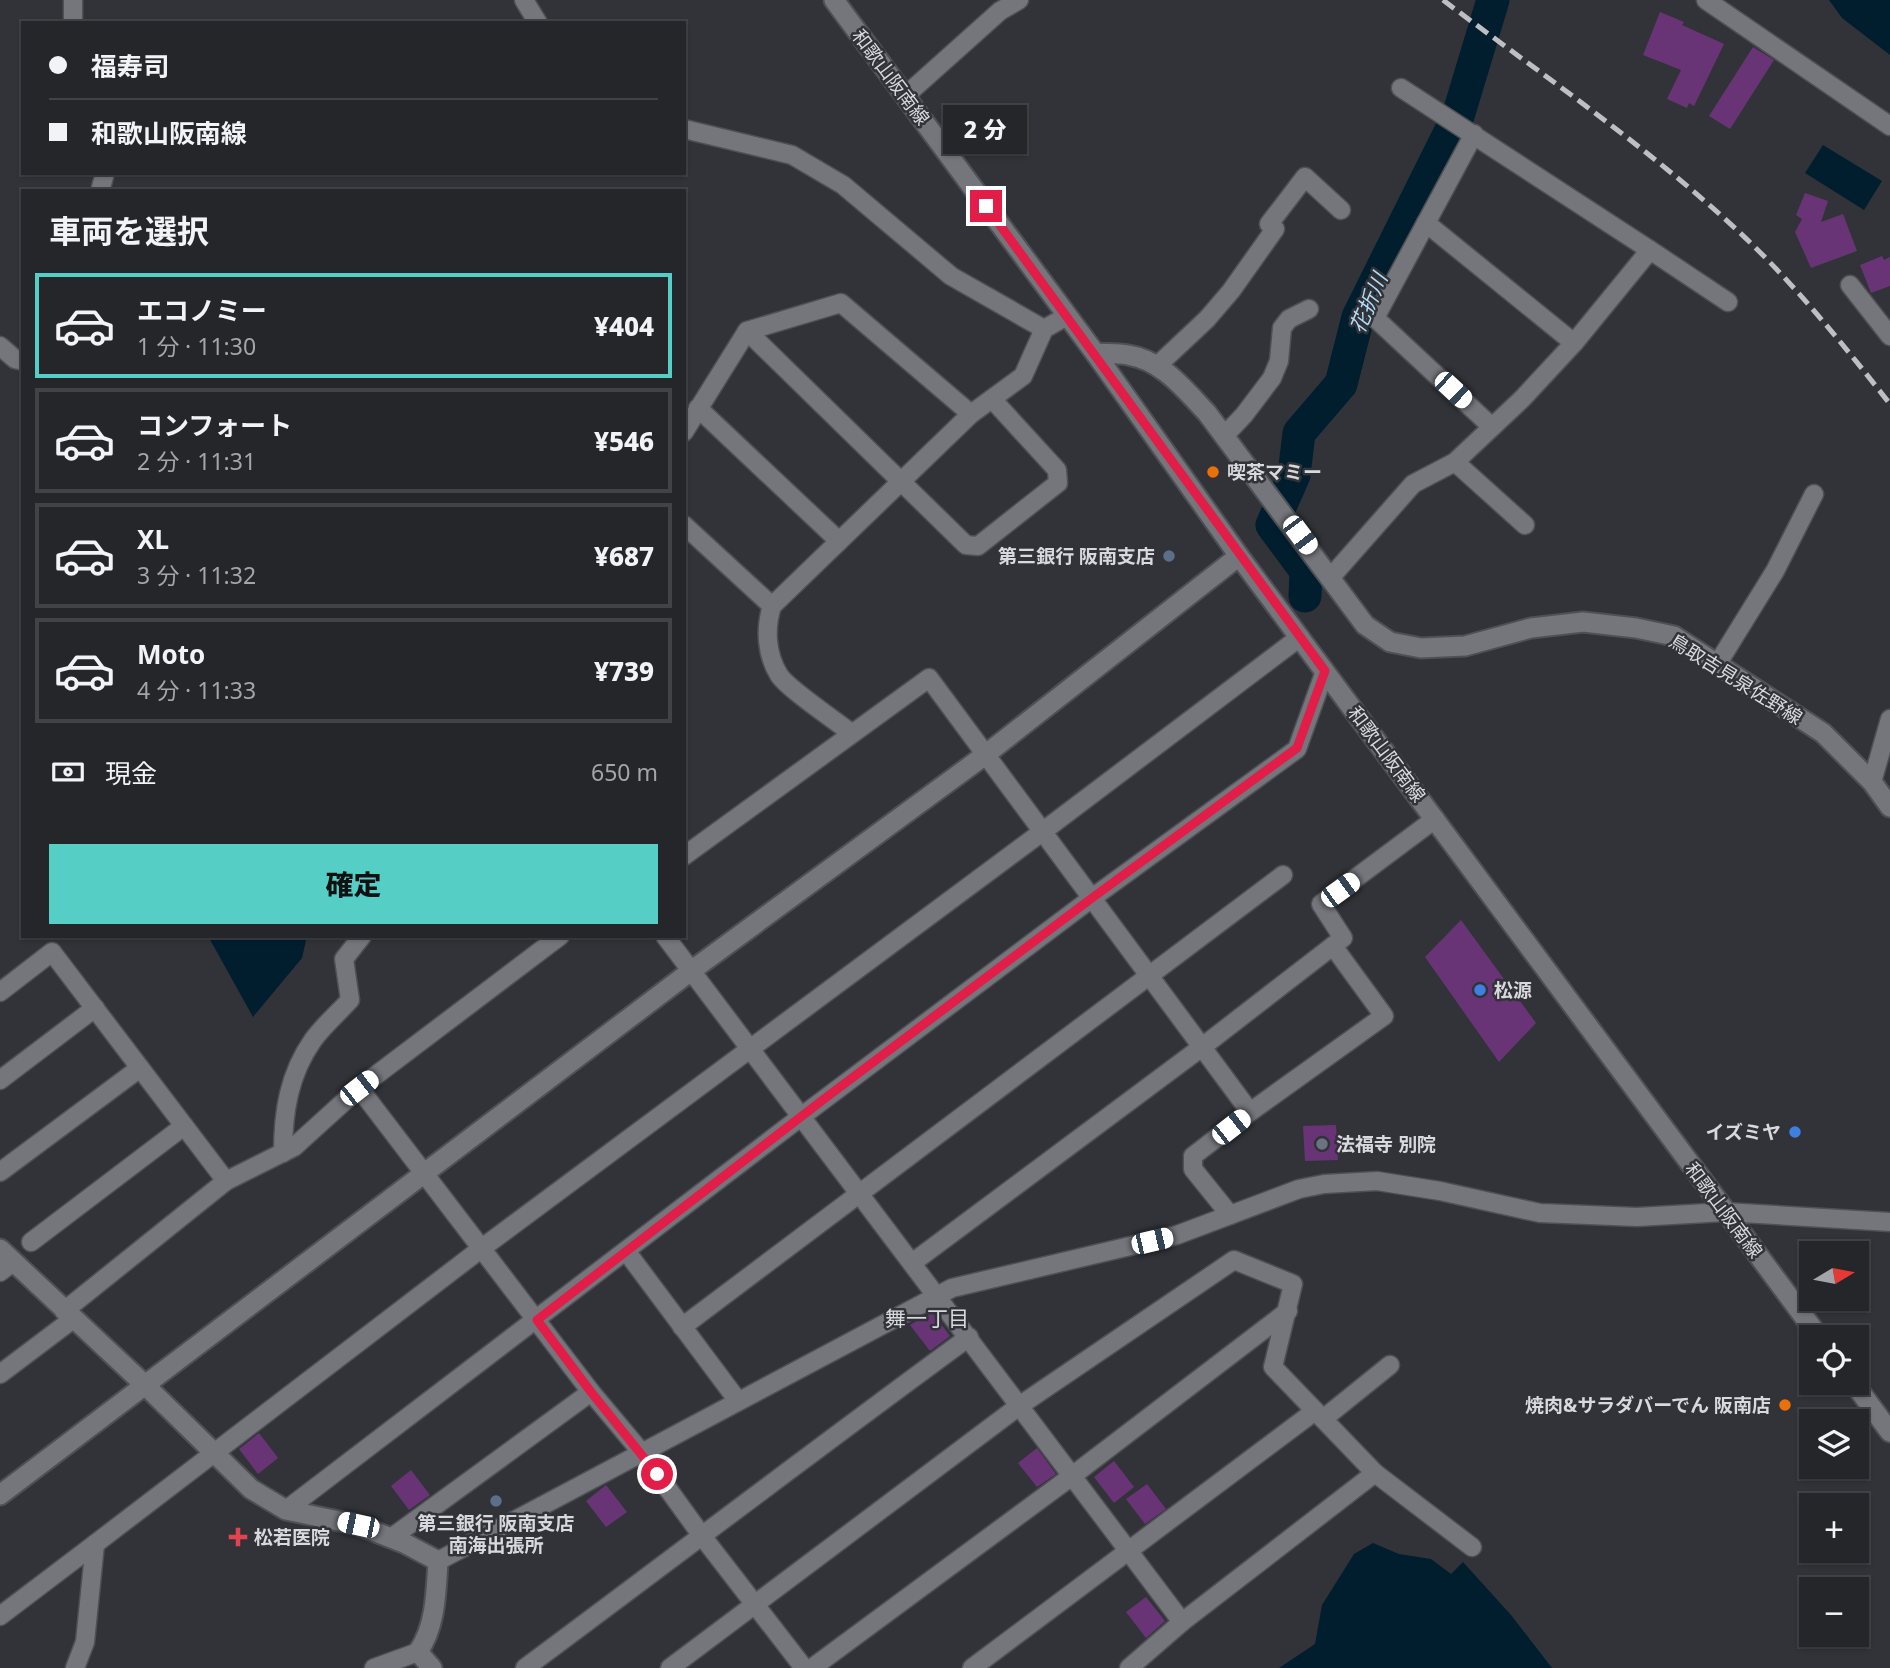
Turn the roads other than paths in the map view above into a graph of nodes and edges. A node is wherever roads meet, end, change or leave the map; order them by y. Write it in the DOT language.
graph roads {
  1 [pos="73,0"];
  2 [pos="524,0"];
  3 [pos="834,0"];
  4 [pos="1019,0"];
  5 [pos="1706,0"];
  6 [pos="73,21"];
  7 [pos="537,21"];
  8 [pos="1402,88"];
  9 [pos="905,96"];
  10 [pos="1890,126"];
  11 [pos="686,129"];
  12 [pos="1474,134"];
  13 [pos="1341,210"];
  14 [pos="1426,223"];
  15 [pos="1650,250"];
  16 [pos="1850,285"];
  17 [pos="1728,302"];
  18 [pos="1309,309"];
  19 [pos="1067,316"];
  20 [pos="1044,329"];
  21 [pos="747,331"];
  22 [pos="1890,336"];
  23 [pos="1574,343"];
  24 [pos="0,346"];
  25 [pos="1095,353"];
  26 [pos="21,360"];
  27 [pos="1158,365"];
  28 [pos="992,399"];
  29 [pos="698,408"];
  30 [pos="971,414"];
  31 [pos="1492,427"];
  32 [pos="686,429"];
  33 [pos="1224,435"];
  34 [pos="1455,462"];
  35 [pos="901,481"];
  36 [pos="1814,494"];
  37 [pos="1525,525"];
  38 [pos="686,527"];
  39 [pos="839,541"];
  40 [pos="1239,556"];
  41 [pos="1332,577"];
  42 [pos="772,606"];
  43 [pos="1300,637"];
  44 [pos="1718,663"];
  45 [pos="1325,671"];
  46 [pos="1890,719"];
  47 [pos="851,733"];
  48 [pos="985,755"];
  49 [pos="1872,782"];
  50 [pos="1890,807"];
  51 [pos="1435,819"];
  52 [pos="1042,832"];
  53 [pos="686,855"];
  54 [pos="1283,875"];
  55 [pos="1092,898"];
  56 [pos="360,938"];
  57 [pos="557,938"];
  58 [pos="666,938"];
  59 [pos="1333,946"];
  60 [pos="691,971"];
  61 [pos="1149,976"];
  62 [pos="0,992"];
  63 [pos="95,1008"];
  64 [pos="1202,1047"];
  65 [pos="750,1048"];
  66 [pos="140,1068"];
  67 [pos="0,1080"];
  68 [pos="359,1088"];
  69 [pos="1250,1112"];
  70 [pos="802,1116"];
  71 [pos="184,1126"];
  72 [pos="283,1153"];
  73 [pos="0,1172"];
  74 [pos="425,1175"];
  75 [pos="226,1181"];
  76 [pos="860,1193"];
  77 [pos="1726,1212"];
  78 [pos="1230,1215"];
  79 [pos="1890,1222"];
  80 [pos="31,1242"];
  81 [pos="482,1248"];
  82 [pos="626,1251"];
  83 [pos="4,1261"];
  84 [pos="912,1263"];
  85 [pos="936,1295"];
  86 [pos="1288,1311"];
  87 [pos="69,1315"];
  88 [pos="537,1320"];
  89 [pos="1810,1325"];
  90 [pos="682,1327"];
  91 [pos="969,1337"];
  92 [pos="1390,1365"];
  93 [pos="0,1374"];
  94 [pos="146,1386"];
  95 [pos="591,1392"];
  96 [pos="1863,1395"];
  97 [pos="738,1401"];
  98 [pos="1019,1406"];
  99 [pos="1319,1415"];
  100 [pos="1890,1432"];
  101 [pos="642,1453"];
  102 [pos="215,1455"];
  103 [pos="1375,1473"];
  104 [pos="1072,1476"];
  105 [pos="0,1495"];
  106 [pos="286,1510"];
  107 [pos="702,1536"];
  108 [pos="391,1538"];
  109 [pos="95,1544"];
  110 [pos="1472,1547"];
  111 [pos="1127,1549"];
  112 [pos="438,1561"];
  113 [pos="754,1604"];
  114 [pos="0,1616"];
  115 [pos="1182,1622"];
  116 [pos="418,1652"];
  117 [pos="75,1668"];
  118 [pos="374,1668"];
  119 [pos="432,1668"];
  120 [pos="524,1668"];
  121 [pos="670,1668"];
  122 [pos="804,1668"];
  123 [pos="812,1668"];
  124 [pos="972,1668"];
  125 [pos="1129,1668"];
  1 -- 6 [label="street"];
  2 -- 7 [label="street"];
  3 -- 9 [label="main road, 和歌山阪南線"];
  4 -- 9 [label="street"];
  5 -- 10 [label="street"];
  8 -- 12 [label="street"];
  9 -- 19 [label="main road, 和歌山阪南線"];
  11 -- 20 [label="street"];
  12 -- 14 [label="street"];
  12 -- 15 [label="street"];
  13 -- 27 [label="street"];
  14 -- 23 [label="street"];
  14 -- 31 [label="street"];
  15 -- 17 [label="street"];
  15 -- 23 [label="street"];
  16 -- 22 [label="street"];
  18 -- 33 [label="street"];
  19 -- 20 [label="street"];
  19 -- 25 [label="main road, 和歌山阪南線"];
  20 -- 28 [label="street"];
  21 -- 29 [label="street"];
  21 -- 30 [label="street"];
  21 -- 35 [label="street"];
  23 -- 31 [label="street"];
  24 -- 26 [label="street"];
  25 -- 27 [label="main road, 鳥取吉見泉佐野線"];
  25 -- 40 [label="main road, 和歌山阪南線"];
  27 -- 33 [label="main road, 鳥取吉見泉佐野線"];
  28 -- 30 [label="street"];
  28 -- 35 [label="street"];
  29 -- 32 [label="street"];
  29 -- 39 [label="street"];
  30 -- 35 [label="street"];
  31 -- 34 [label="street"];
  33 -- 41 [label="main road, 鳥取吉見泉佐野線"];
  34 -- 37 [label="street"];
  34 -- 41 [label="street"];
  35 -- 39 [label="street"];
  36 -- 44 [label="street"];
  38 -- 42 [label="street"];
  39 -- 42 [label="street"];
  40 -- 43 [label="main road, 和歌山阪南線"];
  40 -- 48 [label="main road"];
  41 -- 44 [label="main road, 鳥取吉見泉佐野線"];
  42 -- 47 [label="street"];
  43 -- 45 [label="main road, 和歌山阪南線"];
  43 -- 52 [label="street"];
  44 -- 49 [label="main road, 鳥取吉見泉佐野線"];
  45 -- 51 [label="main road, 和歌山阪南線"];
  45 -- 55 [label="street"];
  46 -- 49 [label="street"];
  47 -- 48 [label="street"];
  47 -- 53 [label="street"];
  48 -- 52 [label="street"];
  48 -- 60 [label="main road"];
  49 -- 50 [label="main road, 鳥取吉見泉佐野線"];
  51 -- 59 [label="street"];
  51 -- 77 [label="main road, 和歌山阪南線"];
  52 -- 55 [label="street"];
  52 -- 65 [label="street"];
  54 -- 61 [label="street"];
  55 -- 61 [label="street"];
  55 -- 70 [label="street"];
  56 -- 72 [label="street"];
  57 -- 68 [label="street"];
  58 -- 60 [label="street"];
  59 -- 64 [label="street"];
  59 -- 69 [label="street"];
  60 -- 65 [label="street"];
  60 -- 74 [label="main road"];
  61 -- 64 [label="street"];
  61 -- 76 [label="street"];
  62 -- 63 [label="street"];
  63 -- 66 [label="street"];
  63 -- 67 [label="street"];
  64 -- 69 [label="street"];
  64 -- 84 [label="street"];
  65 -- 70 [label="street"];
  65 -- 81 [label="street"];
  66 -- 71 [label="street"];
  66 -- 73 [label="street"];
  68 -- 72 [label="street"];
  68 -- 74 [label="street"];
  69 -- 78 [label="street"];
  70 -- 76 [label="street"];
  70 -- 82 [label="street"];
  71 -- 75 [label="street"];
  71 -- 80 [label="street"];
  72 -- 75 [label="street"];
  74 -- 81 [label="street"];
  74 -- 94 [label="main road"];
  75 -- 87 [label="street"];
  76 -- 84 [label="street"];
  76 -- 90 [label="street"];
  77 -- 78 [label="street"];
  77 -- 79 [label="street"];
  77 -- 89 [label="main road, 和歌山阪南線"];
  78 -- 85 [label="street"];
  81 -- 88 [label="street"];
  81 -- 102 [label="street"];
  82 -- 88 [label="street"];
  82 -- 90 [label="street"];
  83 -- 87 [label="main road"];
  84 -- 85 [label="street"];
  85 -- 91 [label="street"];
  85 -- 97 [label="street"];
  86 -- 98 [label="street"];
  86 -- 99 [label="street"];
  86 -- 104 [label="street"];
  87 -- 93 [label="street"];
  87 -- 94 [label="main road"];
  88 -- 95 [label="street"];
  88 -- 106 [label="street"];
  90 -- 97 [label="street"];
  91 -- 98 [label="street"];
  91 -- 107 [label="street"];
  92 -- 99 [label="street"];
  94 -- 102 [label="main road"];
  94 -- 105 [label="main road"];
  95 -- 101 [label="street"];
  95 -- 108 [label="street"];
  96 -- 100 [label="main road"];
  97 -- 101 [label="street"];
  98 -- 104 [label="street"];
  98 -- 113 [label="street"];
  99 -- 103 [label="street"];
  99 -- 111 [label="street"];
  101 -- 107 [label="street"];
  101 -- 112 [label="street"];
  102 -- 106 [label="main road"];
  102 -- 109 [label="street"];
  103 -- 110 [label="street"];
  103 -- 115 [label="street"];
  104 -- 111 [label="street"];
  104 -- 123 [label="street"];
  106 -- 108 [label="main road"];
  107 -- 113 [label="street"];
  107 -- 120 [label="street"];
  108 -- 112 [label="main road"];
  109 -- 114 [label="street"];
  109 -- 117 [label="street"];
  111 -- 115 [label="street"];
  111 -- 124 [label="street"];
  112 -- 116 [label="main road"];
  113 -- 121 [label="street"];
  113 -- 122 [label="street"];
  115 -- 125 [label="street"];
  116 -- 118 [label="street"];
  116 -- 119 [label="main road"];
}
